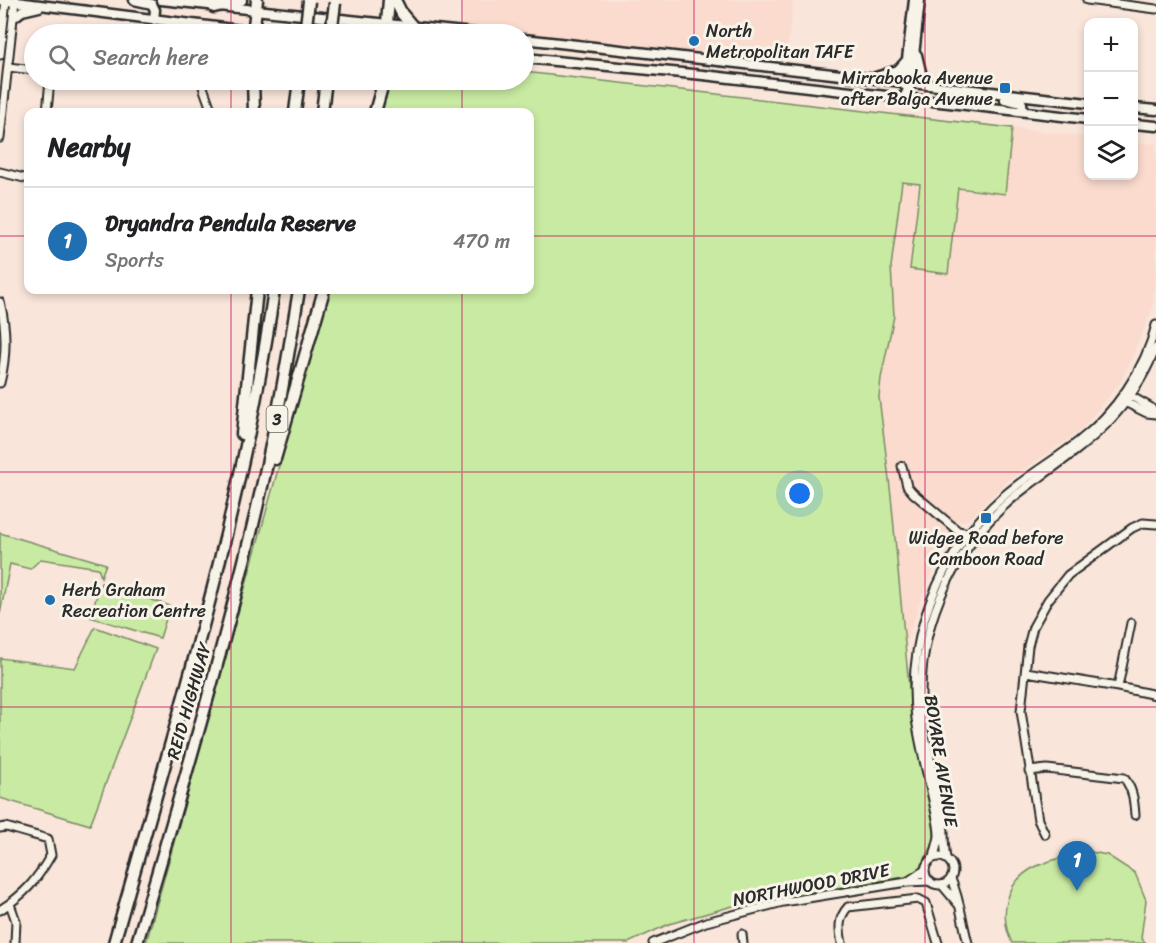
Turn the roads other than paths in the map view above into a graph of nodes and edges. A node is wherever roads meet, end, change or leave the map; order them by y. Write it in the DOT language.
graph roads {
  1 [pos="4,0"];
  2 [pos="134,0"];
  3 [pos="161,0"];
  4 [pos="241,0"];
  5 [pos="309,0"];
  6 [pos="388,0"];
  7 [pos="395,0"];
  8 [pos="914,0"];
  9 [pos="920,0"];
  10 [pos="1087,0"];
  11 [pos="15,1"];
  12 [pos="335,2"];
  13 [pos="48,6"];
  14 [pos="256,6"];
  15 [pos="214,7"];
  16 [pos="1156,9"];
  17 [pos="14,17"];
  18 [pos="154,20"];
  19 [pos="180,24"];
  20 [pos="255,24"];
  21 [pos="306,24"];
  22 [pos="332,24"];
  23 [pos="354,24"];
  24 [pos="387,24"];
  25 [pos="410,24"];
  26 [pos="0,26"];
  27 [pos="2,38"];
  28 [pos="534,40"];
  29 [pos="915,46"];
  30 [pos="0,55"];
  31 [pos="534,59"];
  32 [pos="907,60"];
  33 [pos="8,67"];
  34 [pos="769,67"];
  35 [pos="24,69"];
  36 [pos="870,79"];
  37 [pos="767,82"];
  38 [pos="908,83"];
  39 [pos="927,85"];
  40 [pos="49,90"];
  41 [pos="203,90"];
  42 [pos="253,90"];
  43 [pos="298,90"];
  44 [pos="325,90"];
  45 [pos="381,90"];
  46 [pos="981,91"];
  47 [pos="904,98"];
  48 [pos="1084,102"];
  49 [pos="47,108"];
  50 [pos="210,108"];
  51 [pos="254,108"];
  52 [pos="296,108"];
  53 [pos="322,108"];
  54 [pos="376,108"];
  55 [pos="1138,108"];
  56 [pos="1156,110"];
  57 [pos="1023,111"];
  58 [pos="1084,118"];
  59 [pos="1138,124"];
  60 [pos="1156,126"];
  61 [pos="0,138"];
  62 [pos="0,172"];
  63 [pos="24,178"];
  64 [pos="257,294"];
  65 [pos="273,294"];
  66 [pos="298,294"];
  67 [pos="323,294"];
  68 [pos="0,302"];
  69 [pos="1156,325"];
  70 [pos="1156,348"];
  71 [pos="0,383"];
  72 [pos="1126,398"];
  73 [pos="1156,414"];
  74 [pos="902,466"];
  75 [pos="236,494"];
  76 [pos="1156,524"];
  77 [pos="958,531"];
  78 [pos="969,532"];
  79 [pos="962,543"];
  80 [pos="248,548"];
  81 [pos="1131,624"];
  82 [pos="1026,672"];
  83 [pos="1118,687"];
  84 [pos="1156,695"];
  85 [pos="1029,771"];
  86 [pos="1135,815"];
  87 [pos="0,828"];
  88 [pos="1045,834"];
  89 [pos="934,858"];
  90 [pos="946,858"];
  91 [pos="925,870"];
  92 [pos="951,879"];
  93 [pos="930,881"];
  94 [pos="907,882"];
  95 [pos="942,885"];
  96 [pos="10,904"];
  97 [pos="958,904"];
  98 [pos="0,910"];
  99 [pos="742,934"];
  100 [pos="15,943"];
  101 [pos="114,943"];
  102 [pos="137,943"];
  103 [pos="653,943"];
  104 [pos="743,943"];
  105 [pos="842,943"];
  106 [pos="938,943"];
  107 [pos="968,943"];
  1 -- 11 [label="main road"];
  1 -- 27 [label="street"];
  2 -- 18 [label="main road"];
  3 -- 15 [label="main road"];
  4 -- 15 [label="highway"];
  5 -- 21 [label="highway, bridge"];
  6 -- 24 [label="highway"];
  7 -- 25 [label="highway"];
  8 -- 32 [label="main road"];
  9 -- 29 [label="main road"];
  10 -- 16 [label="street"];
  11 -- 13 [label="main road"];
  11 -- 17 [label="street"];
  12 -- 22 [label="highway, bridge"];
  13 -- 17 [label="main road"];
  13 -- 18 [label="main road"];
  14 -- 15 [label="main road"];
  14 -- 20 [label="highway"];
  14 -- 23 [label="main road"];
  17 -- 33 [label="street"];
  18 -- 19 [label="main road"];
  26 -- 27 [label="main road"];
  27 -- 30 [label="street"];
  28 -- 34 [label="main road"];
  29 -- 38 [label="main road"];
  29 -- 39 [label="main road"];
  31 -- 37 [label="main road"];
  32 -- 36 [label="main road"];
  32 -- 38 [label="main road"];
  33 -- 35 [label="street"];
  33 -- 61 [label="street"];
  34 -- 36 [label="main road"];
  34 -- 37 [label="main road"];
  36 -- 38 [label="main road"];
  37 -- 47 [label="main road"];
  38 -- 39 [label="main road"];
  38 -- 47 [label="main road"];
  39 -- 46 [label="main road"];
  40 -- 49 [label="street"];
  41 -- 50 [label="street"];
  42 -- 51 [label="highway"];
  43 -- 52 [label="highway"];
  44 -- 53 [label="highway"];
  45 -- 54 [label="highway"];
  46 -- 48 [label="main road"];
  46 -- 57 [label="main road"];
  47 -- 57 [label="main road"];
  55 -- 56 [label="main road"];
  57 -- 58 [label="main road"];
  59 -- 60 [label="main road"];
  62 -- 63 [label="street"];
  64 -- 75 [label="highway"];
  65 -- 75 [label="highway, REID HIGHWAY / 3"];
  66 -- 80 [label="highway, REID HIGHWAY / 3"];
  67 -- 80 [label="highway"];
  68 -- 71 [label="street"];
  69 -- 72 [label="street, BOYARE AVENUE"];
  70 -- 72 [label="street, BOYARE AVENUE"];
  72 -- 73 [label="street"];
  72 -- 78 [label="street, BOYARE AVENUE"];
  72 -- 90 [label="street, BOYARE AVENUE"];
  74 -- 77 [label="street"];
  75 -- 101 [label="highway, REID HIGHWAY / 3"];
  76 -- 82 [label="street"];
  77 -- 78 [label="street"];
  77 -- 79 [label="street"];
  78 -- 79 [label="street, BOYARE AVENUE"];
  79 -- 89 [label="street, BOYARE AVENUE"];
  80 -- 102 [label="highway, REID HIGHWAY / 3"];
  81 -- 83 [label="street"];
  82 -- 83 [label="street"];
  82 -- 85 [label="street"];
  83 -- 84 [label="street"];
  85 -- 86 [label="street"];
  85 -- 88 [label="street"];
  87 -- 96 [label="street"];
  89 -- 90 [label="street"];
  89 -- 91 [label="street"];
  90 -- 92 [label="street"];
  91 -- 93 [label="street"];
  91 -- 94 [label="street, NORTHWOOD DRIVE"];
  92 -- 95 [label="street"];
  92 -- 97 [label="street"];
  93 -- 94 [label="street, NORTHWOOD DRIVE"];
  93 -- 95 [label="street"];
  94 -- 103 [label="street, NORTHWOOD DRIVE"];
  95 -- 97 [label="street"];
  96 -- 98 [label="street"];
  96 -- 100 [label="street"];
  97 -- 107 [label="street"];
  99 -- 104 [label="street"];
  105 -- 106 [label="street"];
}
